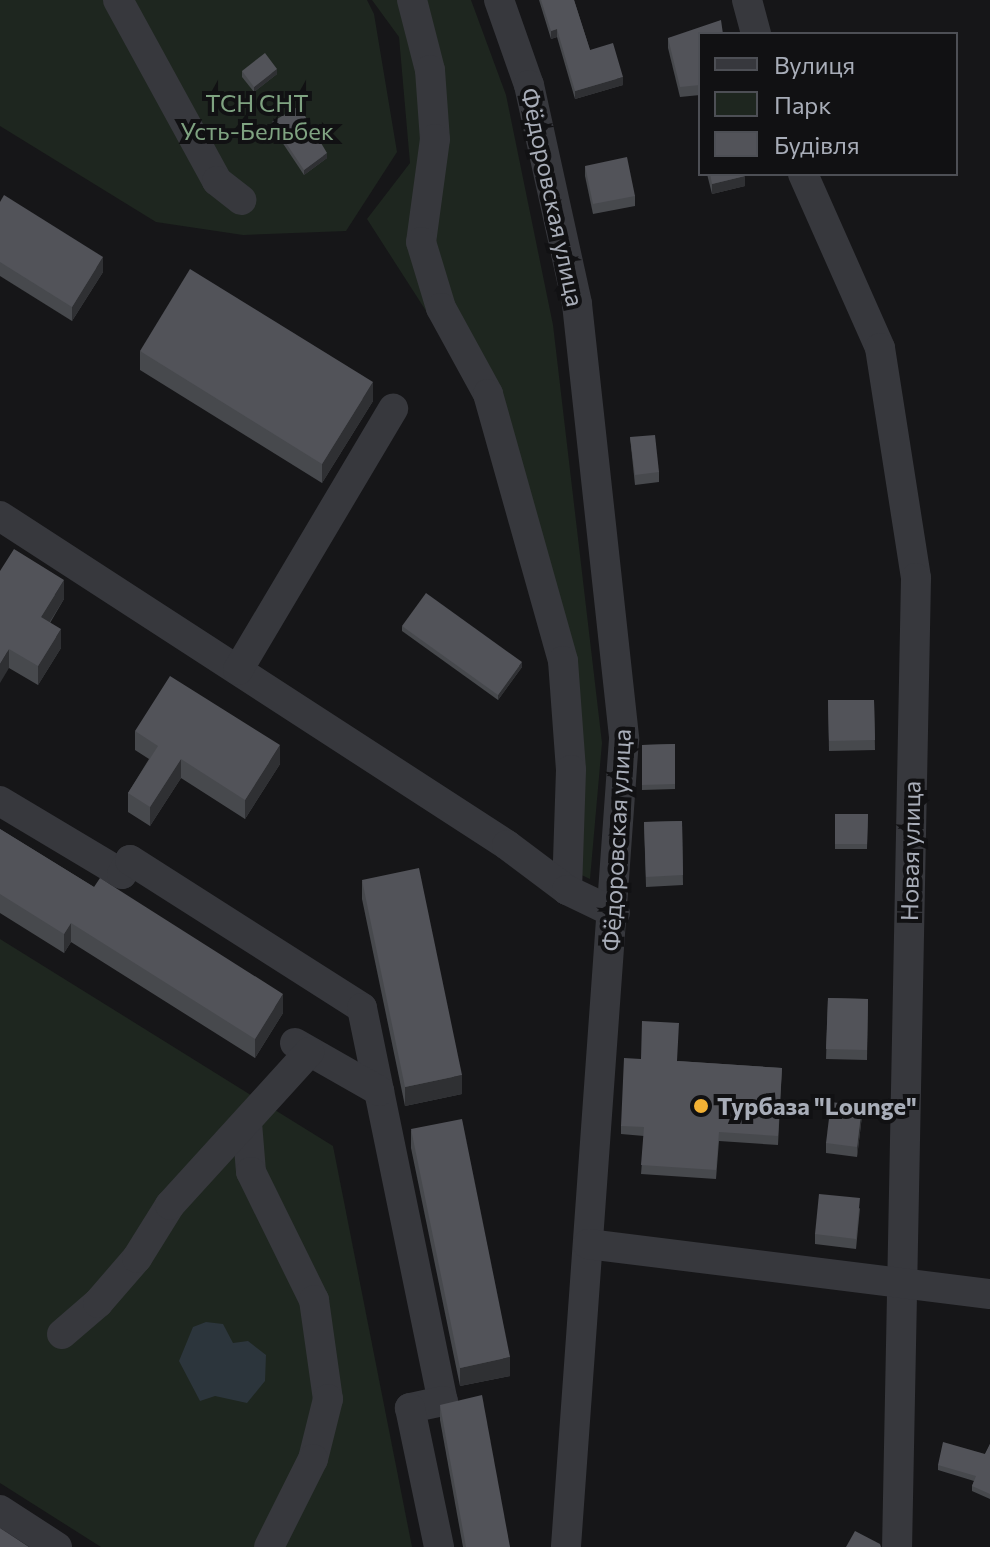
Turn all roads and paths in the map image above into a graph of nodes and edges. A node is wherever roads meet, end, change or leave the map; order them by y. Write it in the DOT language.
graph roads {
  1 [pos="118,0"];
  2 [pos="412,0"];
  3 [pos="499,0"];
  4 [pos="747,0"];
  5 [pos="755,32"];
  6 [pos="804,176"];
  7 [pos="241,200"];
  8 [pos="393,409"];
  9 [pos="0,516"];
  10 [pos="238,670"];
  11 [pos="0,801"];
  12 [pos="567,890"];
  13 [pos="615,913"];
  14 [pos="379,1091"];
  15 [pos="247,1123"];
  16 [pos="588,1244"];
  17 [pos="900,1281"];
  18 [pos="990,1294"];
  19 [pos="62,1334"];
  20 [pos="0,1510"];
  21 [pos="57,1547"];
  22 [pos="269,1547"];
  23 [pos="439,1547"];
  24 [pos="566,1547"];
  25 [pos="897,1547"];
  1 -- 7 [label="street"];
  2 -- 12 [label="street"];
  3 -- 13 [label="street, Фёдоровская улица"];
  4 -- 5 [label="street"];
  6 -- 17 [label="street, Новая улица"];
  8 -- 10 [label="street"];
  9 -- 10 [label="street"];
  10 -- 12 [label="street"];
  11 -- 14 [label="street"];
  12 -- 13 [label="street"];
  13 -- 16 [label="street, Фёдоровская улица"];
  14 -- 15 [label="street"];
  14 -- 23 [label="street"];
  15 -- 19 [label="street"];
  15 -- 22 [label="street"];
  16 -- 17 [label="street"];
  16 -- 24 [label="street, Фёдоровская улица"];
  17 -- 18 [label="street"];
  17 -- 25 [label="street, Новая улица"];
  20 -- 21 [label="street"];
}
